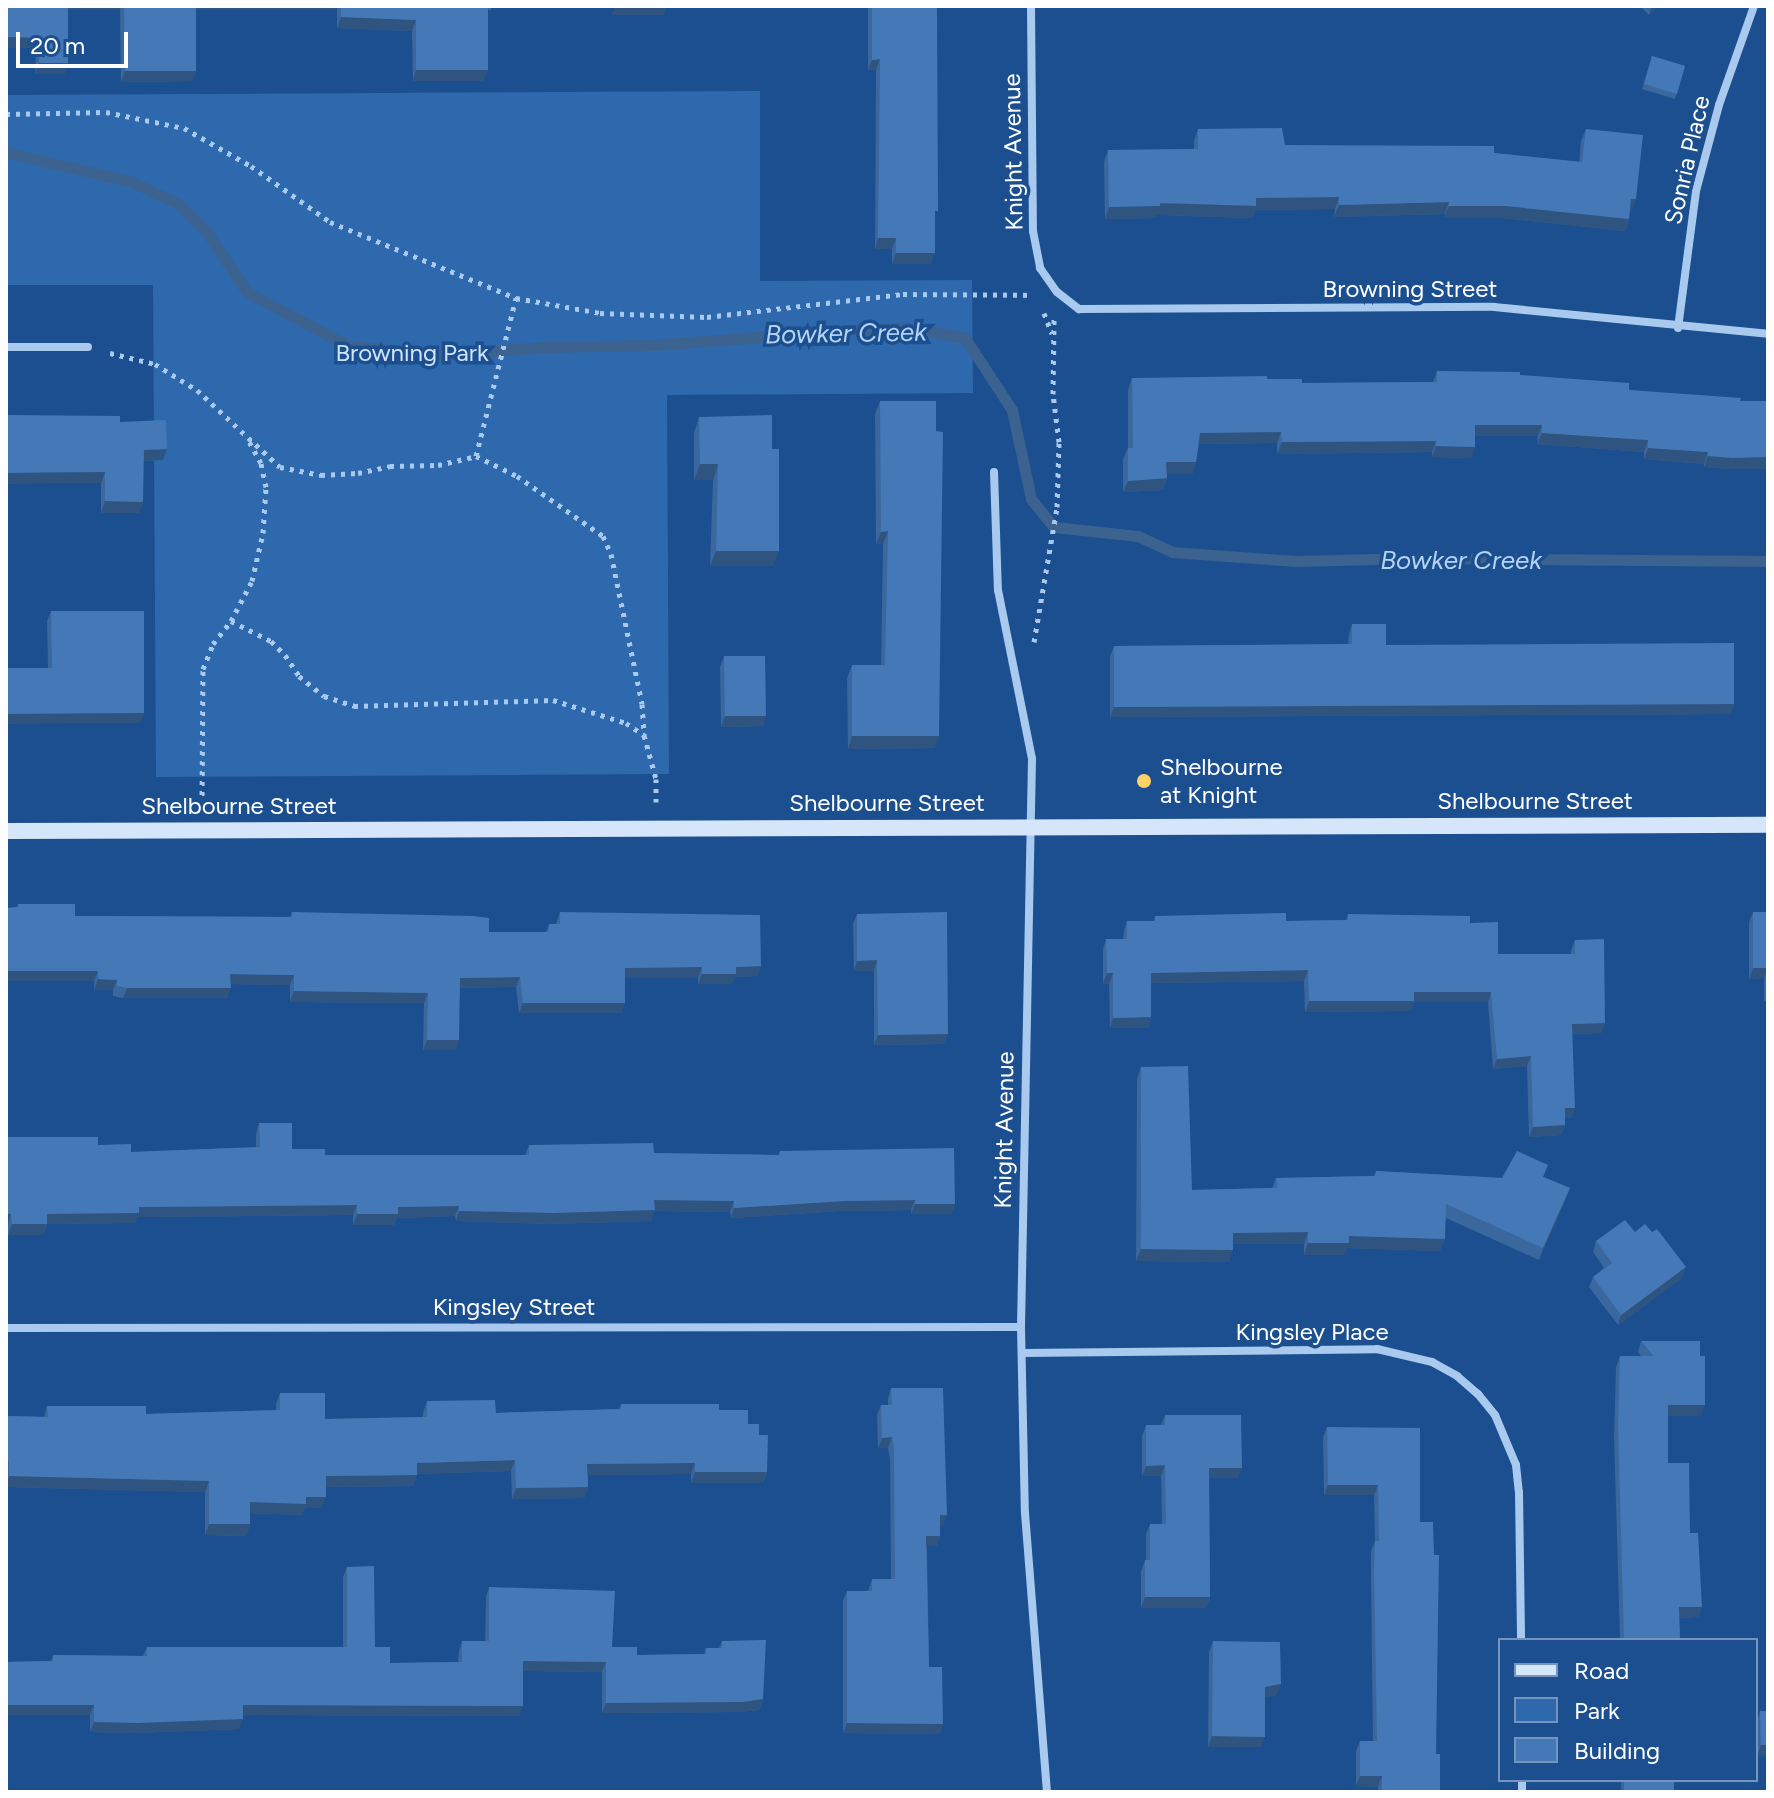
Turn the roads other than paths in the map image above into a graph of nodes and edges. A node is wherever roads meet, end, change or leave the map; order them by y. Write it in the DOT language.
graph roads {
  1 [pos="1031,6"];
  2 [pos="1754,6"];
  3 [pos="1057,292"];
  4 [pos="1678,328"];
  5 [pos="1768,334"];
  6 [pos="6,347"];
  7 [pos="88,347"];
  8 [pos="994,472"];
  9 [pos="1768,825"];
  10 [pos="1029,827"];
  11 [pos="6,831"];
  12 [pos="1021,1327"];
  13 [pos="6,1328"];
  14 [pos="1022,1353"];
  15 [pos="1521,1638"];
  16 [pos="1047,1792"];
  1 -- 3 [label="street, Knight Avenue"];
  2 -- 4 [label="street, Sonria Place"];
  3 -- 4 [label="street, Browning Street"];
  4 -- 5 [label="street, Browning Street"];
  6 -- 7 [label="street"];
  8 -- 10 [label="street, Knight Avenue"];
  9 -- 10 [label="main road, Shelbourne Street"];
  10 -- 11 [label="main road, Shelbourne Street"];
  10 -- 12 [label="street, Knight Avenue"];
  12 -- 13 [label="street, Kingsley Street"];
  12 -- 14 [label="street, Knight Avenue"];
  14 -- 15 [label="street, Kingsley Place"];
  14 -- 16 [label="street, Knight Avenue"];
}
